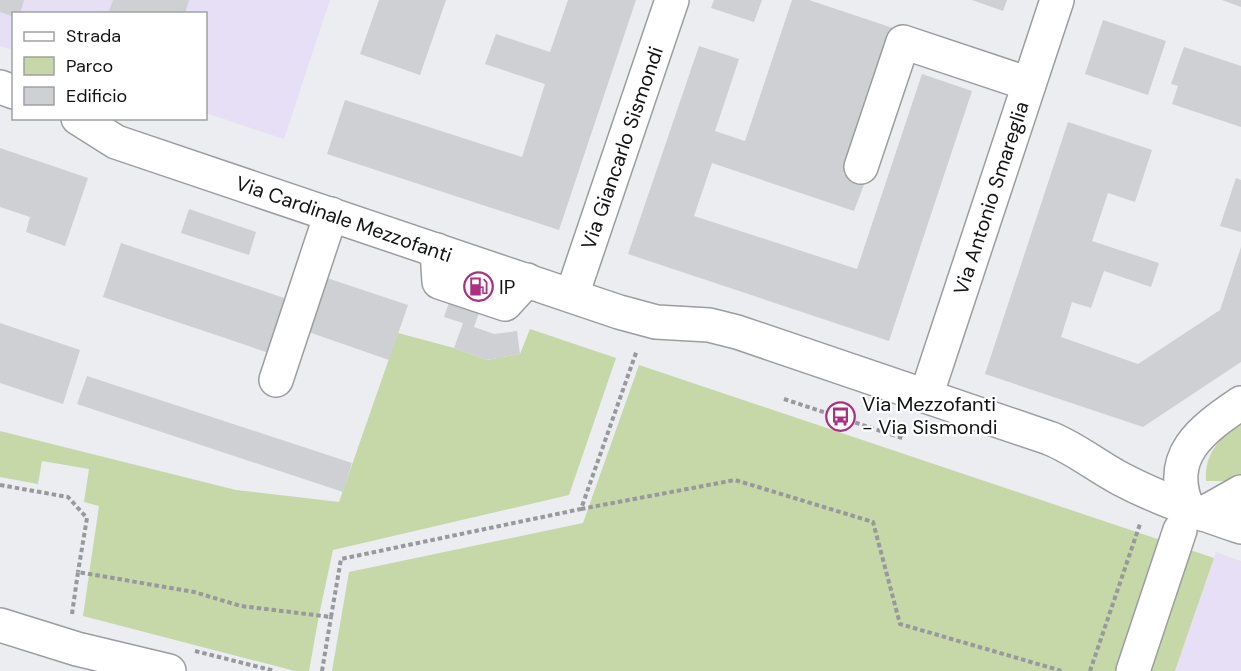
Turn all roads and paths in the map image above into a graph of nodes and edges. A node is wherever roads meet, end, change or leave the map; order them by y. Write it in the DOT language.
graph roads {
  1 [pos="672,0"];
  2 [pos="1057,0"];
  3 [pos="1029,84"];
  4 [pos="81,120"];
  5 [pos="861,167"];
  6 [pos="331,214"];
  7 [pos="572,295"];
  8 [pos="638,349"];
  9 [pos="276,380"];
  10 [pos="926,396"];
  11 [pos="784,399"];
  12 [pos="1241,403"];
  13 [pos="906,439"];
  14 [pos="0,485"];
  15 [pos="1241,492"];
  16 [pos="581,509"];
  17 [pos="1142,518"];
  18 [pos="1190,518"];
  19 [pos="1241,527"];
  20 [pos="78,572"];
  21 [pos="330,616"];
  22 [pos="0,626"];
  23 [pos="74,634"];
  24 [pos="169,671"];
  25 [pos="322,671"];
  26 [pos="1062,671"];
  27 [pos="1090,671"];
  28 [pos="1133,671"];
  1 -- 7 [label="street, Via Giancarlo Sismondi"];
  2 -- 3 [label="street, Via Antonio Smareglia"];
  3 -- 5 [label="street"];
  3 -- 10 [label="street, Via Antonio Smareglia"];
  4 -- 6 [label="street, Via Cardinale Mezzofanti"];
  6 -- 7 [label="street, Via Cardinale Mezzofanti"];
  6 -- 9 [label="street"];
  7 -- 10 [label="street, Via Cardinale Mezzofanti"];
  8 -- 16 [label="path"];
  10 -- 18 [label="street, Via Cardinale Mezzofanti"];
  11 -- 13 [label="path"];
  12 -- 18 [label="street"];
  14 -- 20 [label="path"];
  15 -- 18 [label="street"];
  16 -- 21 [label="path"];
  16 -- 26 [label="path"];
  17 -- 27 [label="path"];
  18 -- 19 [label="street, Via Cardinale Mezzofanti"];
  18 -- 28 [label="street"];
  20 -- 21 [label="path"];
  20 -- 23 [label="path"];
  21 -- 25 [label="path"];
  22 -- 23 [label="street"];
  23 -- 24 [label="street"];
}
